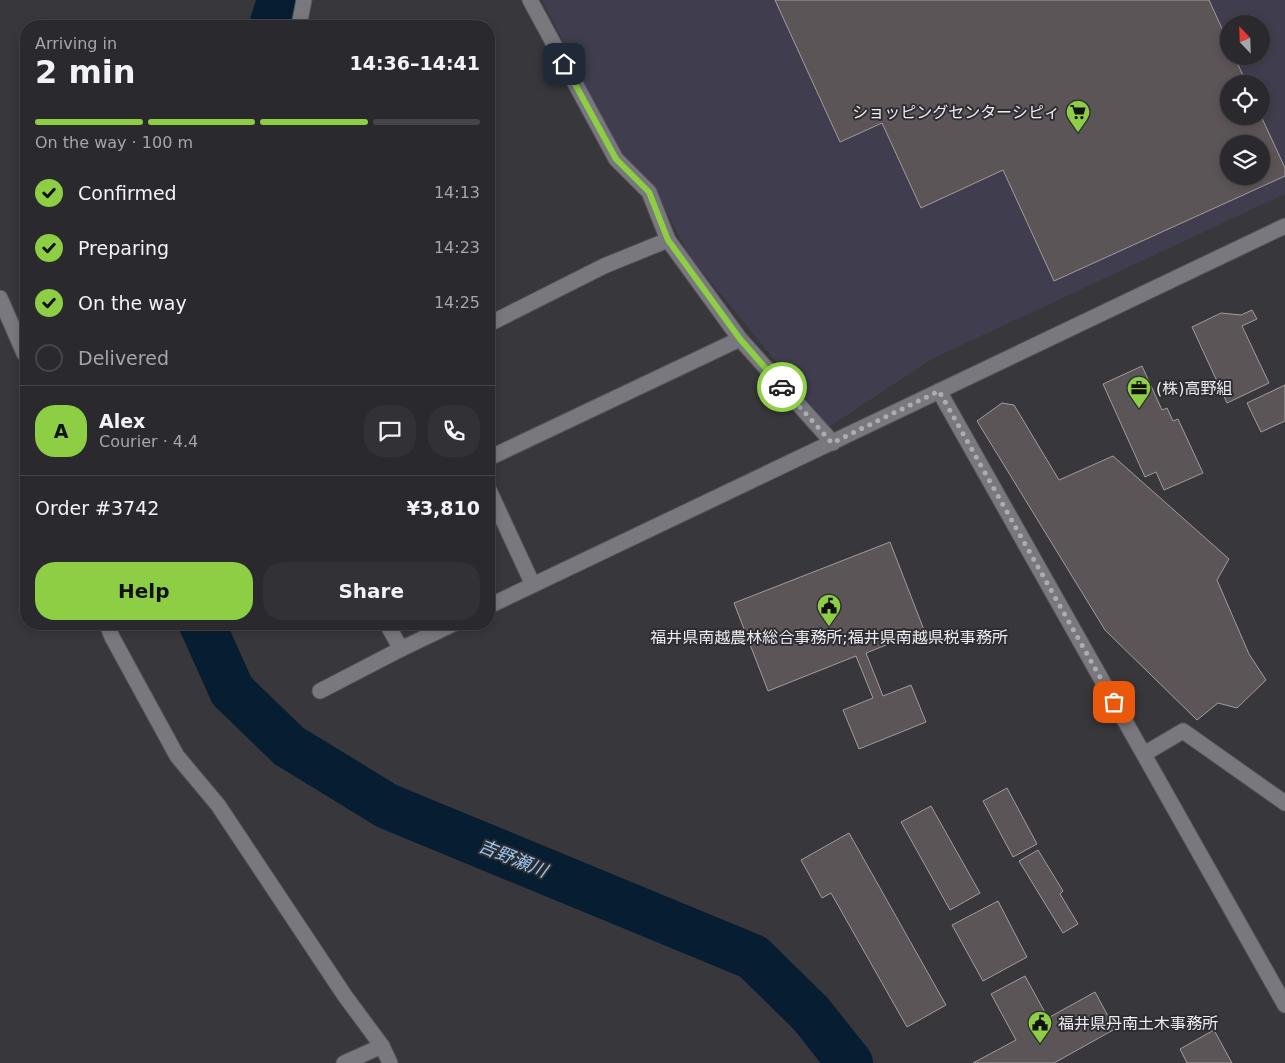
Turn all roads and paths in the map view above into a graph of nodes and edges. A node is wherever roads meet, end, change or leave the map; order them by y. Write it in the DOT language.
graph roads {
  1 [pos="304,0"];
  2 [pos="530,0"];
  3 [pos="300,20"];
  4 [pos="1285,227"];
  5 [pos="668,240"];
  6 [pos="0,298"];
  7 [pos="495,321"];
  8 [pos="740,339"];
  9 [pos="20,344"];
  10 [pos="939,391"];
  11 [pos="832,443"];
  12 [pos="495,455"];
  13 [pos="495,503"];
  14 [pos="533,585"];
  15 [pos="495,603"];
  16 [pos="109,630"];
  17 [pos="390,630"];
  18 [pos="440,630"];
  19 [pos="401,648"];
  20 [pos="320,690"];
  21 [pos="1144,754"];
  22 [pos="1285,803"];
  23 [pos="1285,1005"];
  24 [pos="382,1046"];
  25 [pos="344,1063"];
  26 [pos="390,1063"];
  1 -- 3 [label="street"];
  2 -- 5 [label="street"];
  4 -- 10 [label="street"];
  5 -- 7 [label="street"];
  5 -- 8 [label="street"];
  6 -- 9 [label="street"];
  8 -- 11 [label="street"];
  8 -- 12 [label="street"];
  10 -- 11 [label="street"];
  10 -- 21 [label="street"];
  11 -- 14 [label="street"];
  13 -- 14 [label="street"];
  14 -- 15 [label="street"];
  16 -- 24 [label="street"];
  17 -- 19 [label="street"];
  18 -- 19 [label="street"];
  19 -- 20 [label="street"];
  21 -- 22 [label="street"];
  21 -- 23 [label="street"];
  24 -- 25 [label="street"];
  24 -- 26 [label="street"];
}
